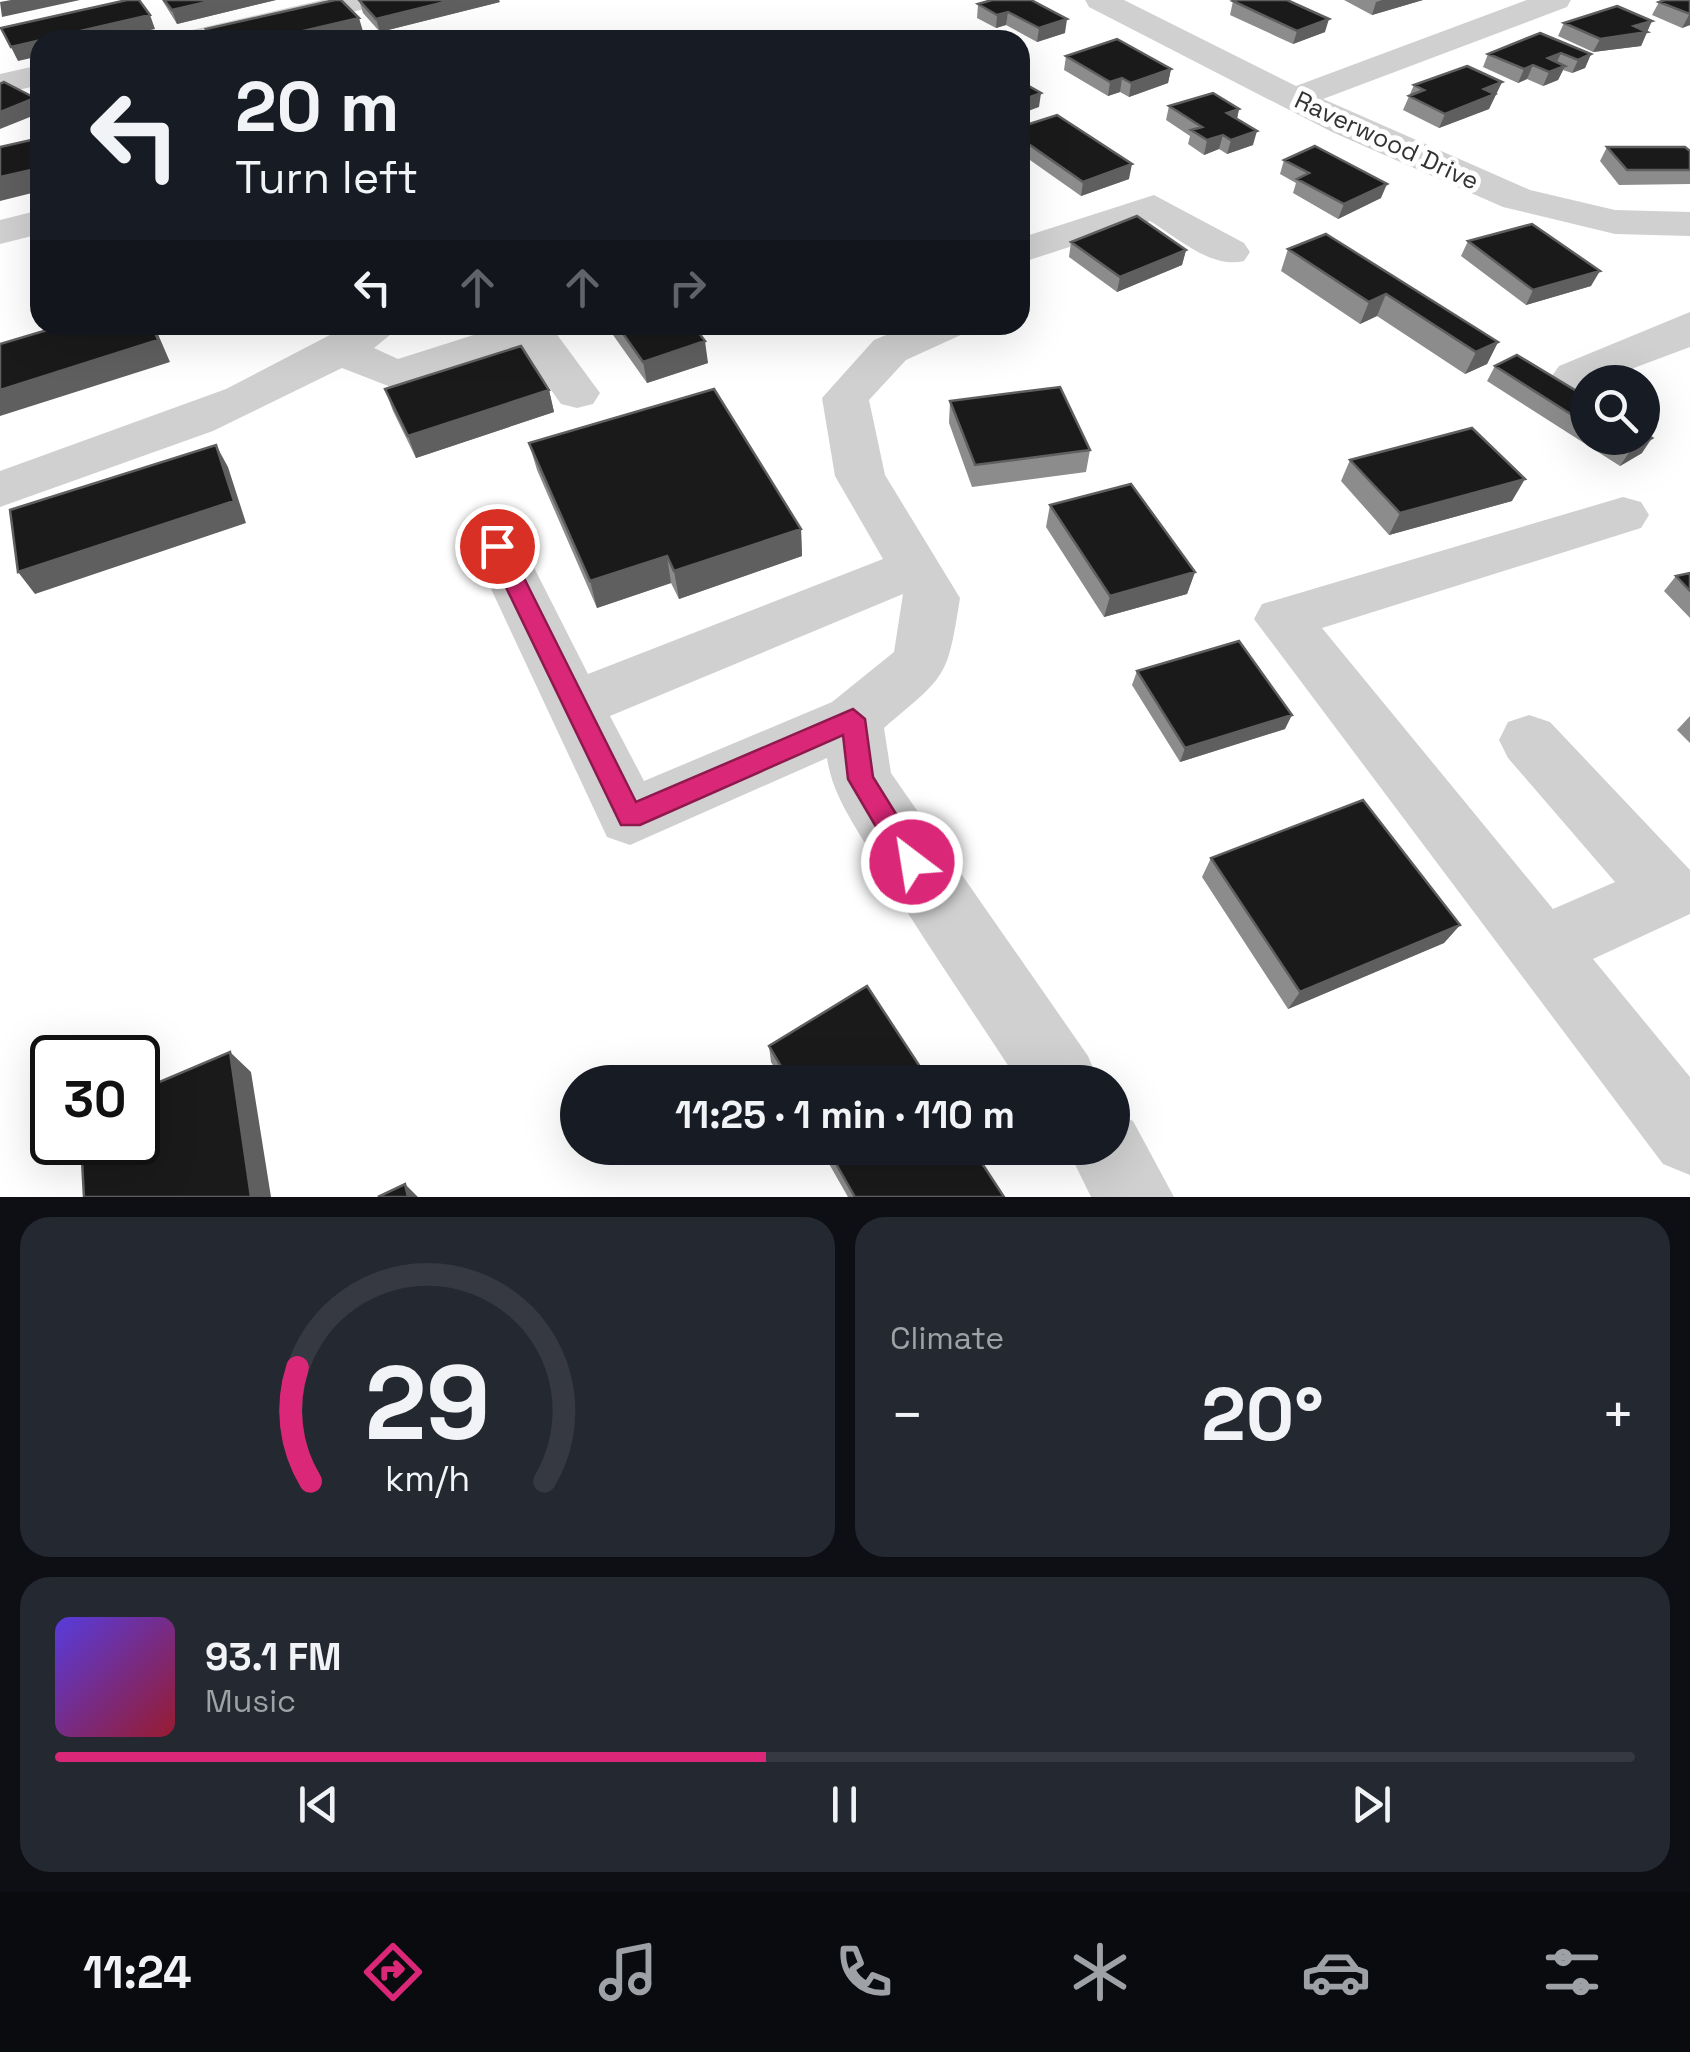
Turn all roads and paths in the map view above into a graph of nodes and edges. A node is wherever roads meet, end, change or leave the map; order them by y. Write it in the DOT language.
graph roads {
  1 [pos="362,0"];
  2 [pos="1100,0"];
  3 [pos="1556,0"];
  4 [pos="233,30"];
  5 [pos="30,77"];
  6 [pos="0,84"];
  7 [pos="1294,98"];
  8 [pos="30,224"];
  9 [pos="1690,224"];
  10 [pos="0,232"];
  11 [pos="1030,248"];
  12 [pos="1230,252"];
  13 [pos="1690,325"];
  14 [pos="365,335"];
  15 [pos="520,335"];
  16 [pos="535,335"];
  17 [pos="924,335"];
  18 [pos="341,351"];
  19 [pos="1604,365"];
  20 [pos="578,394"];
  21 [pos="0,489"];
  22 [pos="1623,515"];
  23 [pos="497,546"];
  24 [pos="914,568"];
  25 [pos="574,705"];
  26 [pos="853,719"];
  27 [pos="1529,740"];
  28 [pos="1678,896"];
  29 [pos="1542,948"];
  30 [pos="1050,1065"];
  31 [pos="1690,1137"];
  32 [pos="1116,1165"];
  33 [pos="1134,1197"];
  1 -- 4 [label="street"];
  2 -- 7 [label="street, Raverwood Drive"];
  3 -- 7 [label="street"];
  5 -- 6 [label="street"];
  7 -- 9 [label="street, Raverwood Drive"];
  8 -- 10 [label="street"];
  11 -- 12 [label="street"];
  13 -- 19 [label="street"];
  14 -- 18 [label="street"];
  15 -- 18 [label="street"];
  16 -- 20 [label="street"];
  17 -- 24 [label="street"];
  18 -- 21 [label="street"];
  22 -- 29 [label="street"];
  23 -- 25 [label="street"];
  24 -- 25 [label="street"];
  24 -- 26 [label="street"];
  25 -- 26 [label="street"];
  26 -- 30 [label="street"];
  27 -- 28 [label="street"];
  28 -- 29 [label="street"];
  29 -- 31 [label="street"];
  32 -- 33 [label="street"];
}
